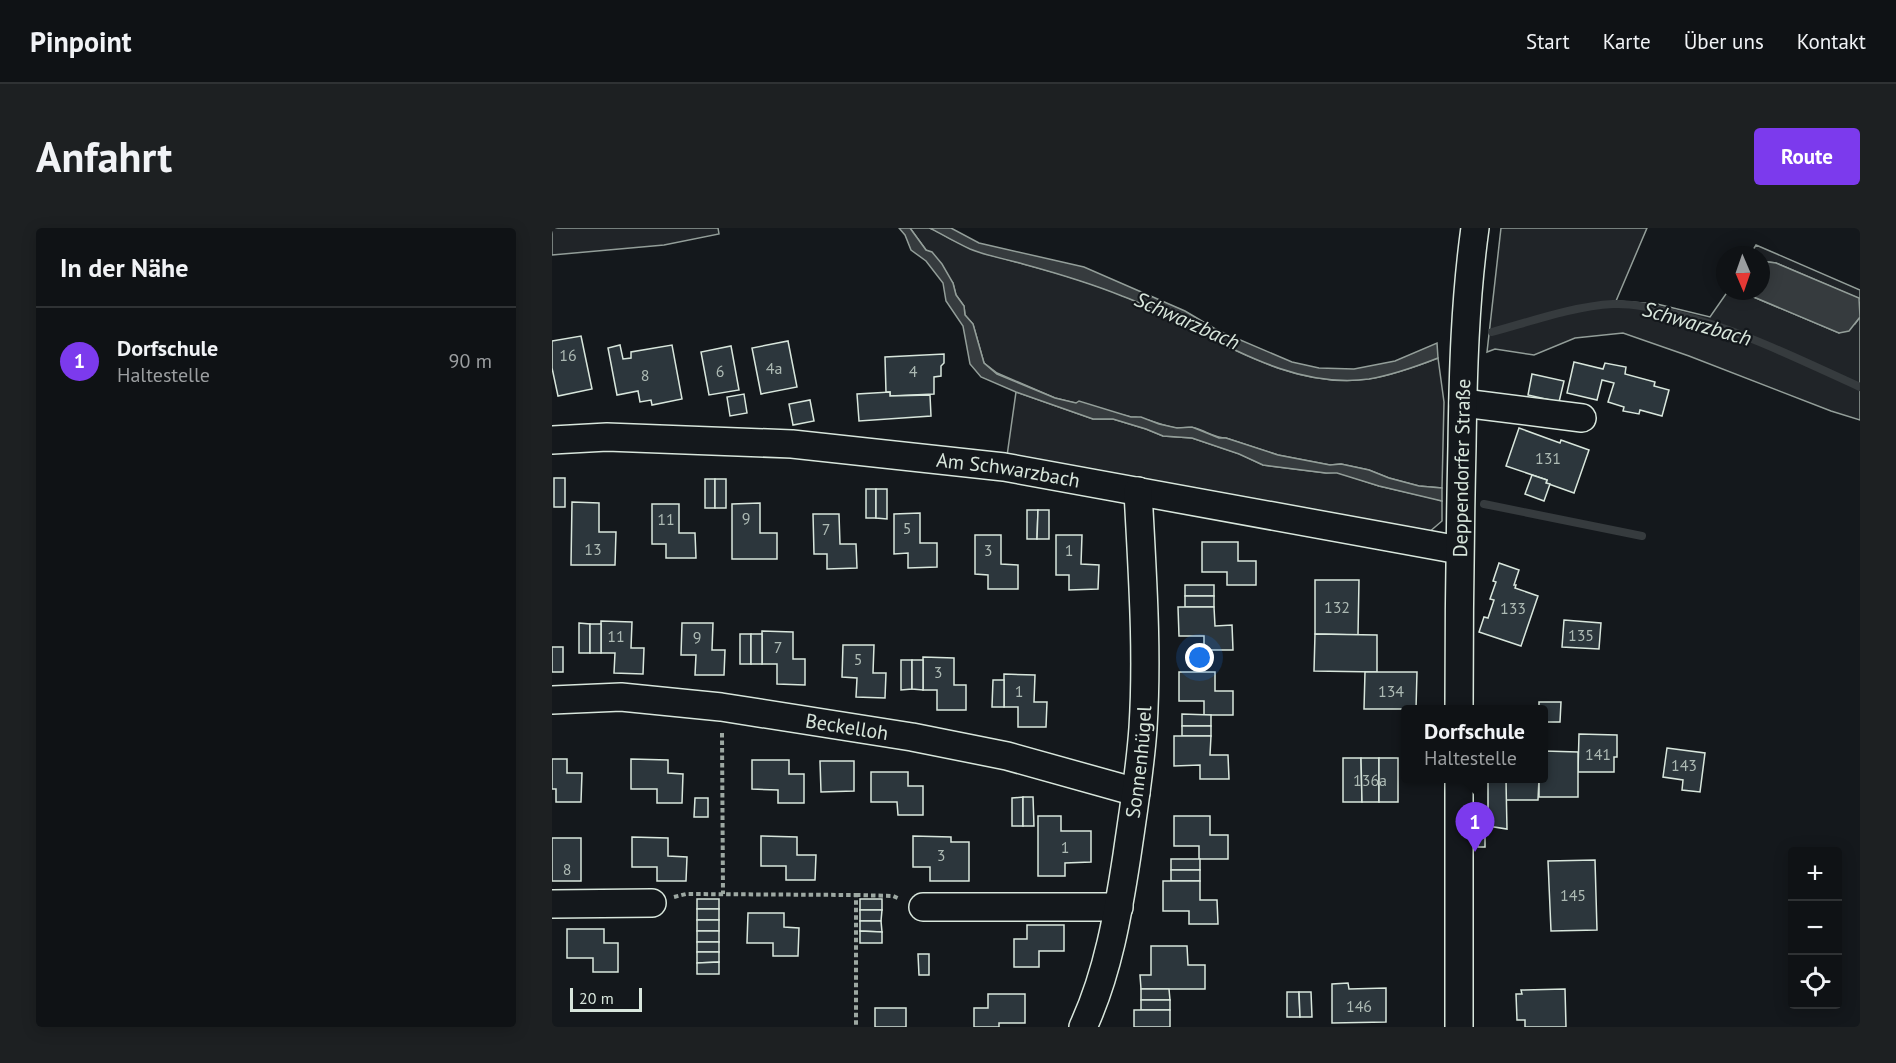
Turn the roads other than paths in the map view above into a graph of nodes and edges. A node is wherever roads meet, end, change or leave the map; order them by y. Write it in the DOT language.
graph roads {
  1 [pos="1475,228"];
  2 [pos="1463,403"];
  3 [pos="1582,418"];
  4 [pos="552,440"];
  5 [pos="1138,491"];
  6 [pos="1460,550"];
  7 [pos="552,700"];
  8 [pos="1459,705"];
  9 [pos="1459,783"];
  10 [pos="1136,792"];
  11 [pos="652,903"];
  12 [pos="552,904"];
  13 [pos="924,907"];
  14 [pos="1119,907"];
  15 [pos="1083,1027"];
  16 [pos="1459,1027"];
  1 -- 2 [label="street, Deppendorfer Straße"];
  2 -- 3 [label="street"];
  2 -- 6 [label="street, Deppendorfer Straße"];
  4 -- 5 [label="street, Am Schwarzbach"];
  5 -- 6 [label="street, Am Schwarzbach"];
  5 -- 10 [label="street, Sonnenhügel"];
  6 -- 8 [label="street, Deppendorfer Straße"];
  7 -- 10 [label="street, Beckelloh"];
  9 -- 16 [label="street"];
  10 -- 14 [label="street, Sonnenhügel"];
  11 -- 12 [label="street"];
  13 -- 14 [label="street"];
  14 -- 15 [label="street, Sonnenhügel"];
}
